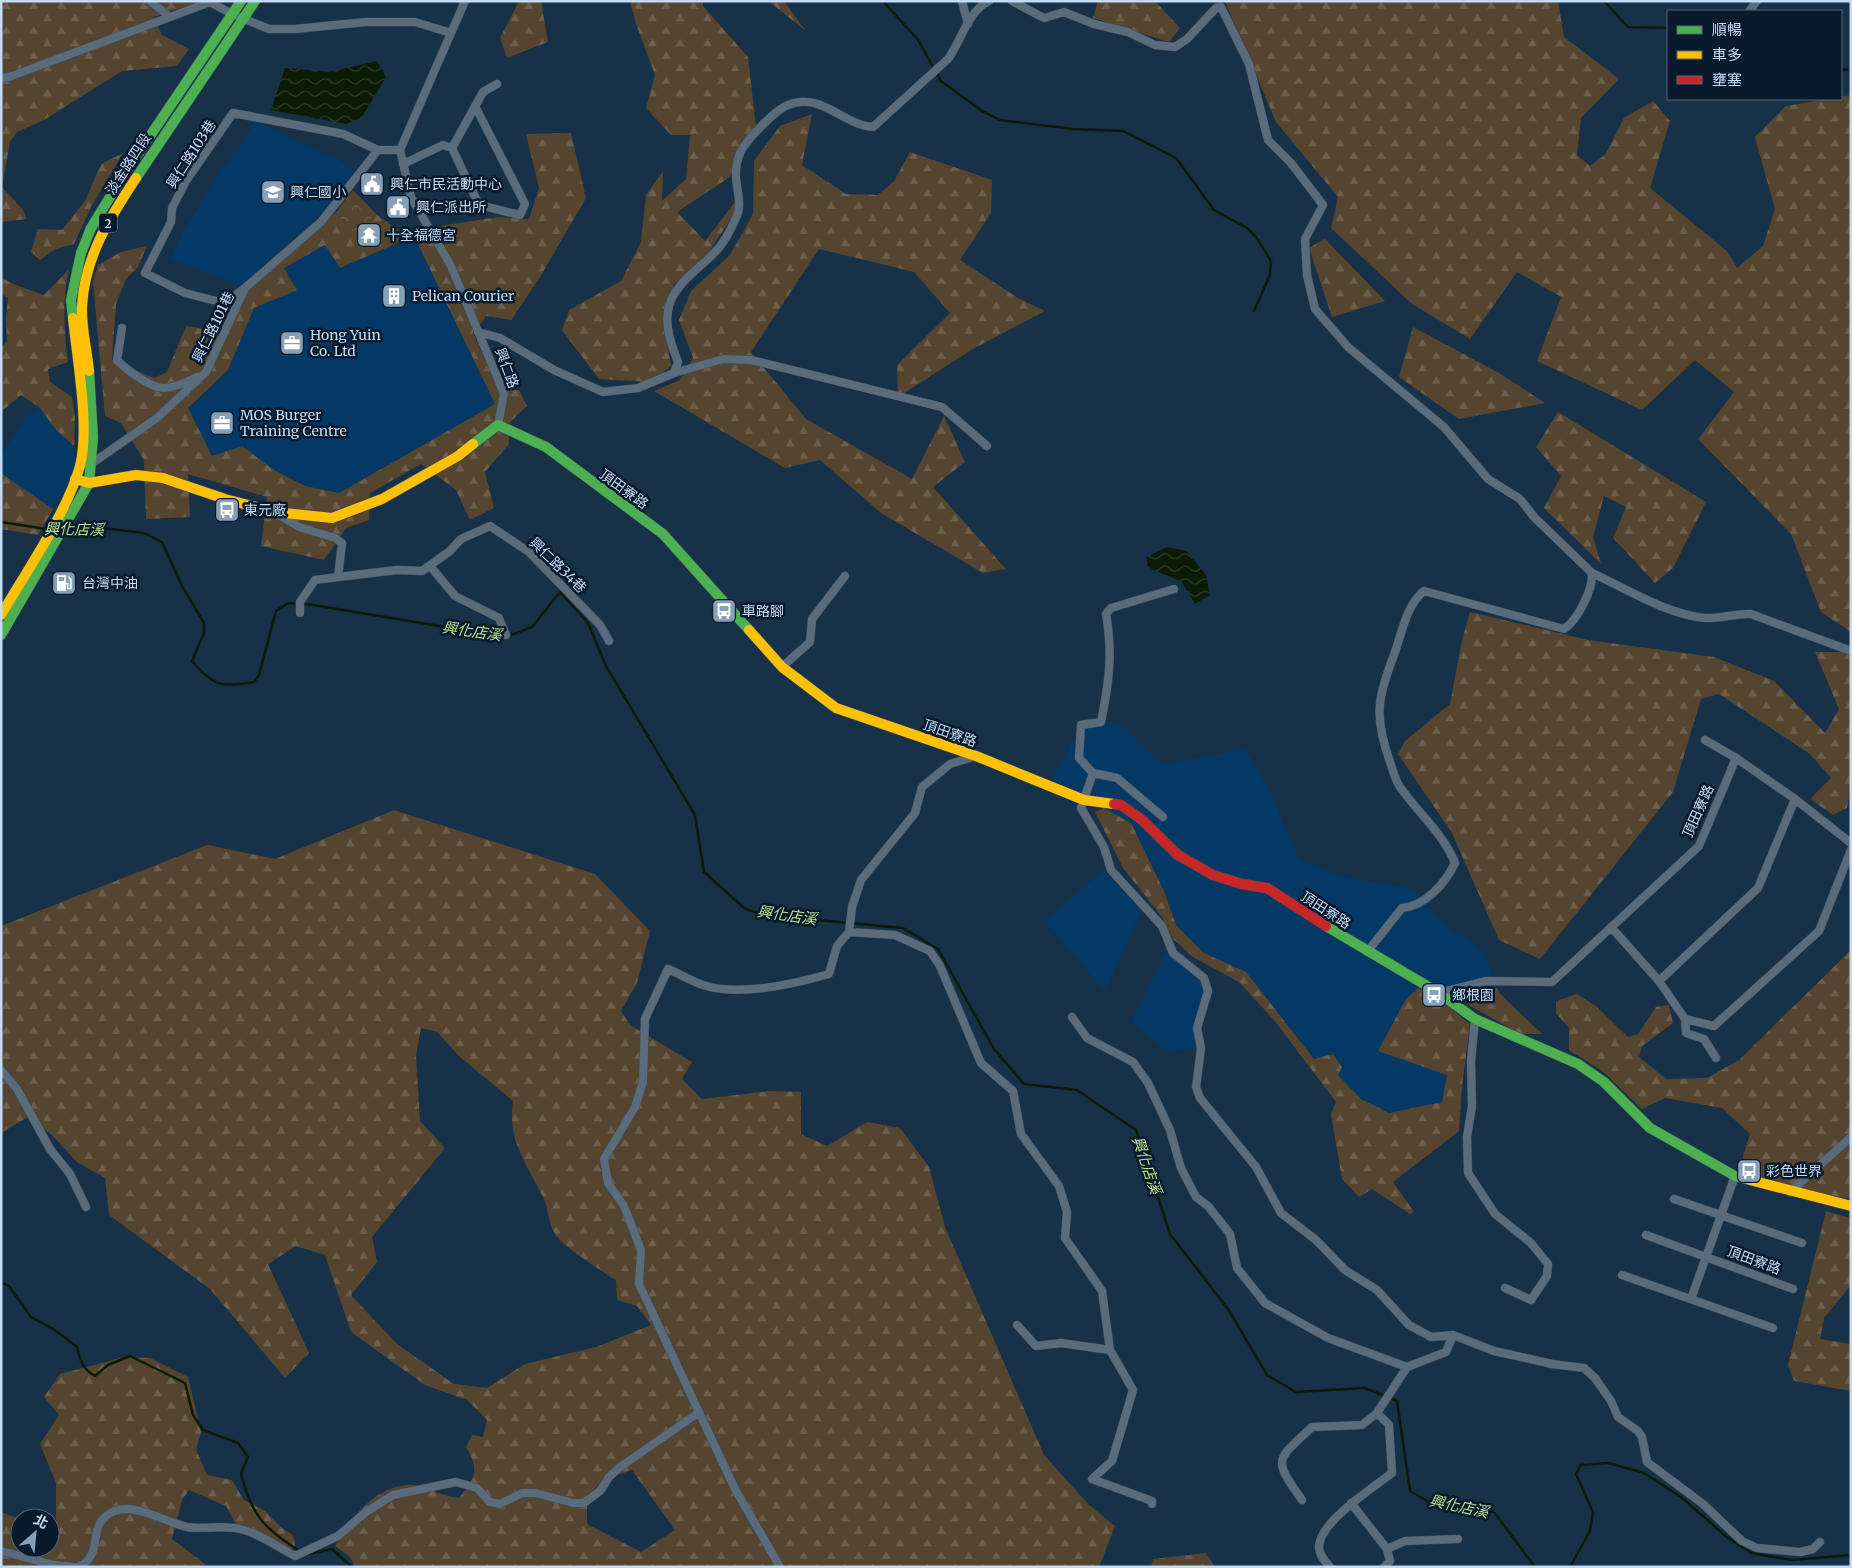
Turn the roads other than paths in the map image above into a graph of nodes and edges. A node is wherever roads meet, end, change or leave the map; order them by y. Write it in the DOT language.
graph roads {
  1 [pos="150,1"];
  2 [pos="241,1"];
  3 [pos="255,1"];
  4 [pos="465,1"];
  5 [pos="962,1"];
  6 [pos="989,1"];
  7 [pos="1012,1"];
  8 [pos="1757,1"];
  9 [pos="209,2"];
  10 [pos="1750,10"];
  11 [pos="232,14"];
  12 [pos="170,17"];
  13 [pos="242,18"];
  14 [pos="968,24"];
  15 [pos="450,33"];
  16 [pos="1,78"];
  17 [pos="497,84"];
  18 [pos="475,106"];
  19 [pos="452,148"];
  20 [pos="378,150"];
  21 [pos="400,150"];
  22 [pos="403,164"];
  23 [pos="245,288"];
  24 [pos="122,328"];
  25 [pos="478,332"];
  26 [pos="206,372"];
  27 [pos="674,373"];
  28 [pos="498,425"];
  29 [pos="987,446"];
  30 [pos="91,464"];
  31 [pos="80,465"];
  32 [pos="75,479"];
  33 [pos="89,483"];
  34 [pos="275,512"];
  35 [pos="62,520"];
  36 [pos="49,544"];
  37 [pos="430,566"];
  38 [pos="1592,573"];
  39 [pos="845,576"];
  40 [pos="338,577"];
  41 [pos="1174,589"];
  42 [pos="300,613"];
  43 [pos="1,615"];
  44 [pos="506,635"];
  45 [pos="1,636"];
  46 [pos="609,641"];
  47 [pos="1851,651"];
  48 [pos="782,666"];
  49 [pos="1705,740"];
  50 [pos="976,756"];
  51 [pos="1736,758"];
  52 [pos="1093,773"];
  53 [pos="1795,799"];
  54 [pos="1084,800"];
  55 [pos="1163,817"];
  56 [pos="1851,843"];
  57 [pos="1851,850"];
  58 [pos="1611,927"];
  59 [pos="849,932"];
  60 [pos="1367,952"];
  61 [pos="1659,981"];
  62 [pos="1439,993"];
  63 [pos="1072,1017"];
  64 [pos="1475,1019"];
  65 [pos="1685,1019"];
  66 [pos="1716,1058"];
  67 [pos="1,1070"];
  68 [pos="1851,1137"];
  69 [pos="1735,1176"];
  70 [pos="1790,1192"];
  71 [pos="1674,1199"];
  72 [pos="1851,1206"];
  73 [pos="86,1207"];
  74 [pos="1721,1215"];
  75 [pos="1646,1235"];
  76 [pos="1802,1243"];
  77 [pos="1706,1257"];
  78 [pos="1622,1275"];
  79 [pos="1505,1288"];
  80 [pos="1793,1289"];
  81 [pos="1691,1299"];
  82 [pos="1017,1325"];
  83 [pos="1773,1328"];
  84 [pos="1453,1335"];
  85 [pos="1110,1350"];
  86 [pos="1406,1367"];
  87 [pos="698,1413"];
  88 [pos="1377,1413"];
  89 [pos="1302,1500"];
  90 [pos="1351,1503"];
  91 [pos="1152,1504"];
  92 [pos="1458,1539"];
  93 [pos="1820,1542"];
  94 [pos="1387,1548"];
  95 [pos="1,1551"];
  96 [pos="77,1567"];
  97 [pos="780,1567"];
  98 [pos="1330,1567"];
  99 [pos="1384,1567"];
  1 -- 12 [label="street"];
  2 -- 11 [label="street, 淡金路四段 / 2"];
  3 -- 13 [label="street, 淡金路四段 / 2"];
  4 -- 15 [label="street"];
  5 -- 14 [label="street"];
  6 -- 14 [label="street"];
  7 -- 38 [label="street"];
  8 -- 10 [label="street"];
  9 -- 11 [label="street"];
  9 -- 12 [label="street"];
  11 -- 13 [label="street"];
  11 -- 31 [label="street, 淡金路四段 / 2"];
  12 -- 16 [label="street"];
  13 -- 15 [label="street"];
  13 -- 30 [label="street, 淡金路四段 / 2"];
  14 -- 27 [label="street"];
  15 -- 21 [label="street"];
  17 -- 18 [label="street"];
  18 -- 19 [label="street"];
  18 -- 19 [label="street"];
  19 -- 22 [label="street"];
  20 -- 21 [label="street"];
  20 -- 23 [label="street, 興仁路101巷"];
  20 -- 23 [label="street, 興仁路103巷"];
  21 -- 22 [label="street, 興仁路"];
  22 -- 25 [label="street, 興仁路"];
  23 -- 26 [label="street, 興仁路101巷"];
  24 -- 26 [label="street"];
  25 -- 27 [label="street"];
  25 -- 28 [label="street, 興仁路"];
  26 -- 30 [label="street, 興仁路101巷"];
  27 -- 29 [label="street"];
  28 -- 34 [label="street"];
  28 -- 48 [label="street, 頂田寮路"];
  30 -- 31 [label="street, 興仁路101巷"];
  30 -- 33 [label="street, 淡金路四段 / 2"];
  31 -- 32 [label="street, 淡金路四段 / 2"];
  32 -- 33 [label="street"];
  32 -- 35 [label="street, 2"];
  33 -- 34 [label="street"];
  33 -- 35 [label="street, 2"];
  34 -- 40 [label="street"];
  35 -- 36 [label="street, 2"];
  36 -- 43 [label="street, 2"];
  36 -- 45 [label="street, 2"];
  37 -- 40 [label="street, 興仁路34巷"];
  37 -- 44 [label="street"];
  37 -- 46 [label="street, 興仁路34巷"];
  38 -- 47 [label="street"];
  38 -- 60 [label="street"];
  39 -- 48 [label="street"];
  40 -- 42 [label="street, 興仁路34巷"];
  41 -- 52 [label="street"];
  48 -- 50 [label="street, 頂田寮路"];
  49 -- 51 [label="street"];
  50 -- 54 [label="street, 頂田寮路"];
  50 -- 59 [label="street"];
  51 -- 53 [label="street"];
  51 -- 58 [label="street, 頂田寮路"];
  52 -- 54 [label="street"];
  52 -- 55 [label="street"];
  53 -- 56 [label="street"];
  53 -- 61 [label="street"];
  54 -- 60 [label="street, 頂田寮路"];
  54 -- 84 [label="street"];
  57 -- 65 [label="street"];
  58 -- 61 [label="street"];
  58 -- 62 [label="street, 頂田寮路"];
  59 -- 85 [label="street"];
  59 -- 87 [label="street"];
  60 -- 62 [label="street, 頂田寮路"];
  61 -- 65 [label="street"];
  62 -- 64 [label="street, 頂田寮路"];
  63 -- 86 [label="street"];
  64 -- 69 [label="street, 頂田寮路"];
  64 -- 79 [label="street"];
  65 -- 66 [label="street"];
  67 -- 73 [label="street"];
  68 -- 70 [label="street"];
  69 -- 70 [label="street, 頂田寮路"];
  69 -- 74 [label="street, 頂田寮路"];
  70 -- 72 [label="street, 頂田寮路"];
  71 -- 74 [label="street"];
  74 -- 76 [label="street"];
  74 -- 77 [label="street, 頂田寮路"];
  75 -- 77 [label="street, 頂田寮路"];
  77 -- 80 [label="street, 頂田寮路"];
  77 -- 81 [label="street, 頂田寮路"];
  78 -- 81 [label="street"];
  81 -- 83 [label="street"];
  82 -- 85 [label="street"];
  84 -- 86 [label="street"];
  84 -- 93 [label="street"];
  85 -- 91 [label="street"];
  86 -- 88 [label="street"];
  87 -- 96 [label="street"];
  87 -- 97 [label="street"];
  88 -- 89 [label="street"];
  88 -- 90 [label="street"];
  90 -- 94 [label="street"];
  90 -- 98 [label="street"];
  92 -- 94 [label="street"];
  94 -- 99 [label="street"];
  95 -- 96 [label="street"];
}
